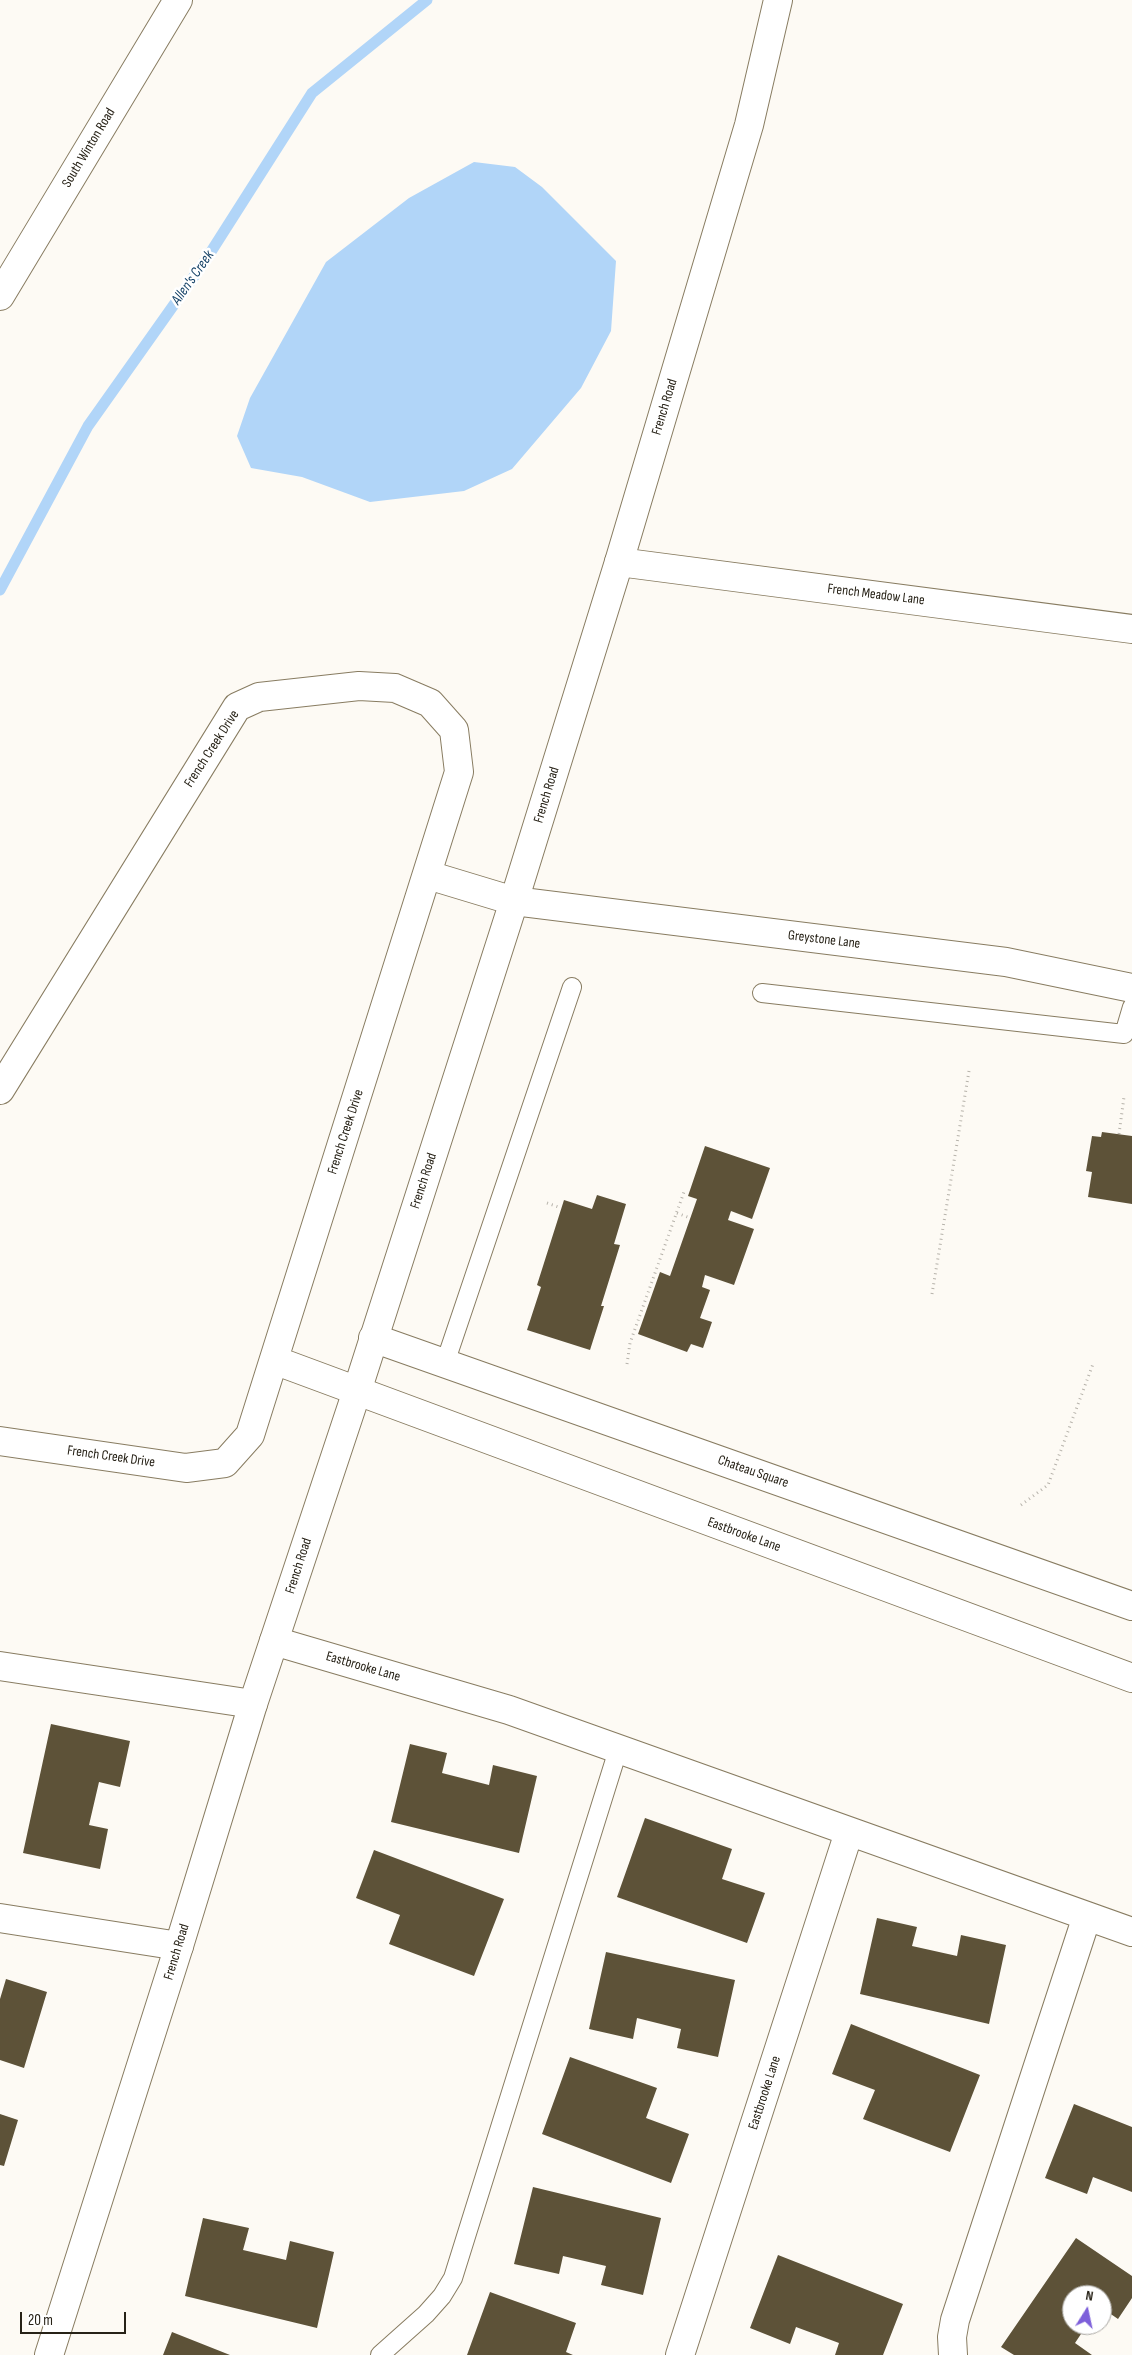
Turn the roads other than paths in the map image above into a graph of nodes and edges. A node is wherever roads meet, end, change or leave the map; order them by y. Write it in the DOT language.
graph roads {
  1 [pos="178,0"];
  2 [pos="778,0"];
  3 [pos="0,296"];
  4 [pos="619,562"];
  5 [pos="1132,629"];
  6 [pos="428,875"];
  7 [pos="514,901"];
  8 [pos="572,987"];
  9 [pos="1132,988"];
  10 [pos="762,993"];
  11 [pos="1132,1007"];
  12 [pos="1128,1035"];
  13 [pos="0,1090"];
  14 [pos="373,1338"];
  15 [pos="274,1360"];
  16 [pos="445,1363"];
  17 [pos="356,1391"];
  18 [pos="0,1441"];
  19 [pos="1132,1606"];
  20 [pos="274,1641"];
  21 [pos="0,1666"];
  22 [pos="1132,1678"];
  23 [pos="253,1704"];
  24 [pos="618,1750"];
  25 [pos="849,1832"];
  26 [pos="1087,1916"];
  27 [pos="0,1918"];
  28 [pos="1132,1932"];
  29 [pos="179,1946"];
  30 [pos="49,2355"];
  31 [pos="380,2355"];
  32 [pos="680,2355"];
  33 [pos="954,2355"];
  1 -- 3 [label="street, South Winton Road"];
  2 -- 4 [label="street, French Road"];
  4 -- 5 [label="street, French Meadow Lane"];
  4 -- 7 [label="street, French Road"];
  6 -- 7 [label="street"];
  6 -- 13 [label="street, French Creek Drive"];
  6 -- 15 [label="street, French Creek Drive"];
  7 -- 9 [label="street, Greystone Lane"];
  7 -- 14 [label="street, French Road"];
  8 -- 16 [label="lane"];
  10 -- 12 [label="lane"];
  11 -- 12 [label="lane"];
  14 -- 16 [label="street, Chateau Square"];
  14 -- 17 [label="street, French Road"];
  15 -- 17 [label="street"];
  15 -- 18 [label="street, French Creek Drive"];
  16 -- 19 [label="street, Chateau Square"];
  17 -- 20 [label="street, French Road"];
  17 -- 22 [label="street, Eastbrooke Lane"];
  20 -- 23 [label="street, French Road"];
  20 -- 24 [label="street, Eastbrooke Lane"];
  21 -- 23 [label="street"];
  23 -- 29 [label="street, French Road"];
  24 -- 25 [label="street, Eastbrooke Lane"];
  24 -- 31 [label="lane"];
  25 -- 26 [label="street, Eastbrooke Lane"];
  25 -- 32 [label="street, Eastbrooke Lane"];
  26 -- 28 [label="street, Eastbrooke Lane"];
  26 -- 33 [label="street"];
  27 -- 29 [label="street"];
  29 -- 30 [label="street, French Road"];
}
